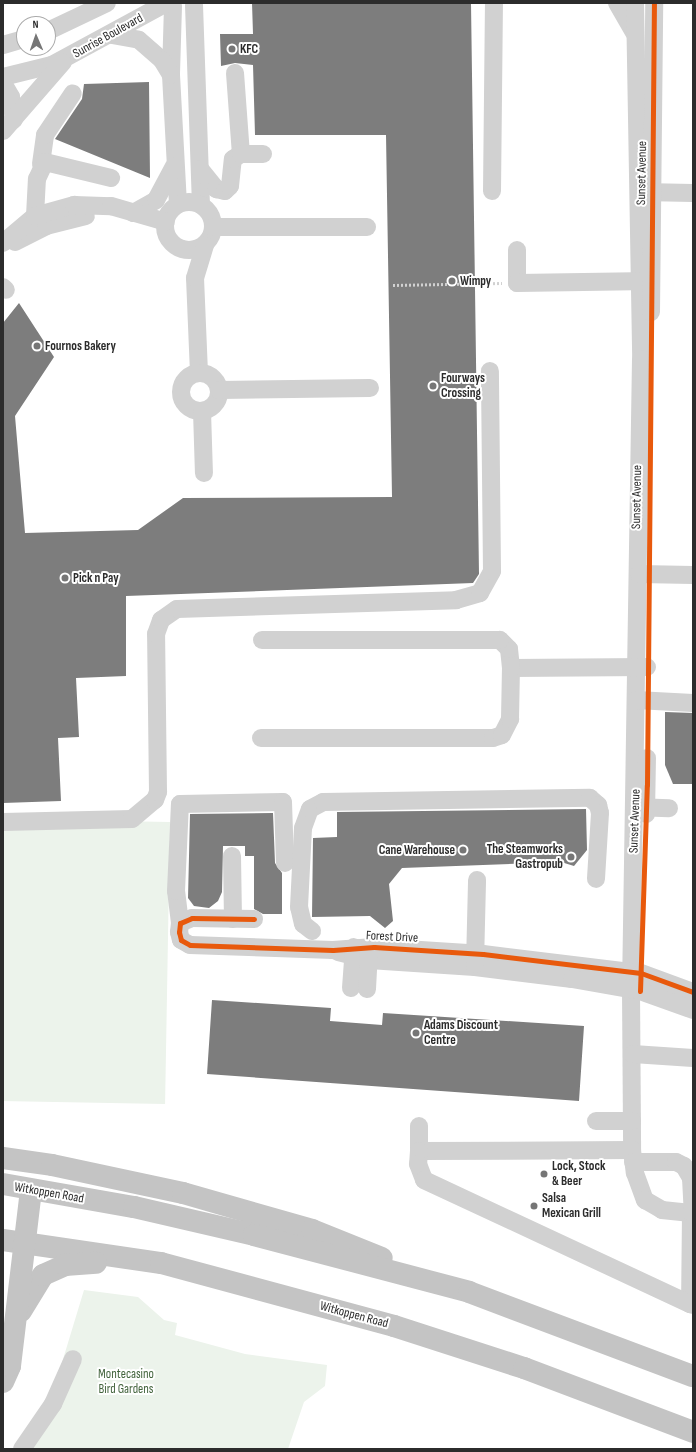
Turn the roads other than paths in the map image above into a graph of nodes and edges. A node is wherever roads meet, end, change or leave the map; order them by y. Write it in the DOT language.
graph roads {
  1 [pos="107,3"];
  2 [pos="494,3"];
  3 [pos="617,3"];
  4 [pos="635,3"];
  5 [pos="654,3"];
  6 [pos="168,4"];
  7 [pos="195,4"];
  8 [pos="56,27"];
  9 [pos="635,33"];
  10 [pos="112,35"];
  11 [pos="16,41"];
  12 [pos="3,45"];
  13 [pos="66,59"];
  14 [pos="235,73"];
  15 [pos="171,75"];
  16 [pos="3,77"];
  17 [pos="3,83"];
  18 [pos="73,93"];
  19 [pos="8,126"];
  20 [pos="241,154"];
  21 [pos="263,154"];
  22 [pos="175,163"];
  23 [pos="41,164"];
  24 [pos="200,168"];
  25 [pos="111,178"];
  26 [pos="492,191"];
  27 [pos="646,192"];
  28 [pos="693,193"];
  29 [pos="178,204"];
  30 [pos="201,205"];
  31 [pos="133,213"];
  32 [pos="35,216"];
  33 [pos="213,227"];
  34 [pos="367,227"];
  35 [pos="169,234"];
  36 [pos="3,243"];
  37 [pos="205,245"];
  38 [pos="517,250"];
  39 [pos="3,252"];
  40 [pos="195,278"];
  41 [pos="645,282"];
  42 [pos="608,283"];
  43 [pos="640,318"];
  44 [pos="490,371"];
  45 [pos="199,373"];
  46 [pos="370,388"];
  47 [pos="219,390"];
  48 [pos="202,411"];
  49 [pos="204,473"];
  50 [pos="643,574"];
  51 [pos="693,575"];
  52 [pos="262,640"];
  53 [pos="642,667"];
  54 [pos="511,668"];
  55 [pos="642,701"];
  56 [pos="693,703"];
  57 [pos="261,738"];
  58 [pos="640,807"];
  59 [pos="670,808"];
  60 [pos="3,822"];
  61 [pos="232,856"];
  62 [pos="285,863"];
  63 [pos="596,879"];
  64 [pos="477,880"];
  65 [pos="233,919"];
  66 [pos="254,919"];
  67 [pos="180,923"];
  68 [pos="312,931"];
  69 [pos="361,953"];
  70 [pos="475,960"];
  71 [pos="636,972"];
  72 [pos="359,989"];
  73 [pos="693,992"];
  74 [pos="635,995"];
  75 [pos="693,1010"];
  76 [pos="633,1054"];
  77 [pos="693,1058"];
  78 [pos="596,1121"];
  79 [pos="632,1121"];
  80 [pos="419,1126"];
  81 [pos="419,1151"];
  82 [pos="633,1156"];
  83 [pos="3,1158"];
  84 [pos="3,1184"];
  85 [pos="31,1190"];
  86 [pos="692,1214"];
  87 [pos="13,1241"];
  88 [pos="161,1263"];
  89 [pos="469,1292"];
  90 [pos="692,1304"];
  91 [pos="16,1320"];
  92 [pos="73,1360"];
  93 [pos="693,1376"];
  94 [pos="3,1382"];
  95 [pos="693,1432"];
  96 [pos="22,1449"];
  1 -- 8 [label="street"];
  2 -- 26 [label="street"];
  3 -- 9 [label="street"];
  4 -- 9 [label="street, Sunset Avenue"];
  5 -- 27 [label="street, Sunset Avenue"];
  6 -- 7 [label="street"];
  6 -- 10 [label="street, Sunrise Boulevard"];
  6 -- 15 [label="street"];
  7 -- 24 [label="street"];
  9 -- 27 [label="street, Sunset Avenue"];
  10 -- 13 [label="street, Sunrise Boulevard"];
  10 -- 15 [label="street"];
  11 -- 12 [label="street"];
  13 -- 16 [label="street, Sunrise Boulevard"];
  13 -- 19 [label="street"];
  14 -- 20 [label="street"];
  15 -- 22 [label="street"];
  17 -- 19 [label="street"];
  18 -- 23 [label="street"];
  20 -- 21 [label="street"];
  20 -- 24 [label="street"];
  22 -- 29 [label="street"];
  22 -- 31 [label="street"];
  23 -- 25 [label="street"];
  23 -- 32 [label="street"];
  24 -- 30 [label="street"];
  27 -- 28 [label="street"];
  27 -- 41 [label="street, Sunset Avenue"];
  29 -- 30 [label="street"];
  29 -- 35 [label="street"];
  30 -- 33 [label="street"];
  31 -- 32 [label="street"];
  31 -- 35 [label="street"];
  32 -- 36 [label="street"];
  33 -- 34 [label="street"];
  33 -- 37 [label="street"];
  35 -- 37 [label="street"];
  35 -- 39 [label="street"];
  35 -- 40 [label="street"];
  37 -- 40 [label="street"];
  38 -- 42 [label="street"];
  40 -- 45 [label="street"];
  41 -- 42 [label="street"];
  41 -- 43 [label="street, Sunset Avenue"];
  41 -- 50 [label="street, Sunset Avenue"];
  42 -- 43 [label="street"];
  43 -- 50 [label="street, Sunset Avenue"];
  44 -- 60 [label="street"];
  45 -- 47 [label="street"];
  45 -- 48 [label="street"];
  46 -- 47 [label="street"];
  47 -- 48 [label="street"];
  48 -- 49 [label="street"];
  50 -- 51 [label="street"];
  50 -- 53 [label="street, Sunset Avenue"];
  52 -- 54 [label="street"];
  53 -- 54 [label="street"];
  53 -- 55 [label="street, Sunset Avenue"];
  54 -- 57 [label="street"];
  55 -- 56 [label="street"];
  55 -- 58 [label="street, Sunset Avenue"];
  58 -- 59 [label="street"];
  58 -- 71 [label="street, Sunset Avenue"];
  61 -- 65 [label="street"];
  62 -- 67 [label="street"];
  63 -- 68 [label="street"];
  64 -- 70 [label="street"];
  65 -- 66 [label="street"];
  65 -- 67 [label="street"];
  67 -- 69 [label="street, Forest Drive"];
  69 -- 70 [label="street, Forest Drive"];
  69 -- 72 [label="street"];
  70 -- 71 [label="street, Forest Drive"];
  70 -- 74 [label="street, Forest Drive"];
  71 -- 73 [label="street, Forest Drive"];
  71 -- 74 [label="street, Sunset Avenue"];
  74 -- 75 [label="street, Forest Drive"];
  74 -- 76 [label="street, Sunset Avenue"];
  76 -- 77 [label="street"];
  76 -- 79 [label="street, Sunset Avenue"];
  78 -- 79 [label="street"];
  79 -- 82 [label="street, Sunset Avenue"];
  80 -- 81 [label="street"];
  81 -- 82 [label="street"];
  81 -- 90 [label="street"];
  82 -- 86 [label="street, Sunset Avenue"];
  82 -- 86 [label="street"];
  83 -- 89 [label="main road"];
  84 -- 85 [label="main road, Witkoppen Road"];
  85 -- 87 [label="main road"];
  85 -- 89 [label="main road, Witkoppen Road"];
  86 -- 90 [label="street"];
  87 -- 88 [label="main road, Witkoppen Road"];
  87 -- 91 [label="main road"];
  88 -- 91 [label="main road"];
  88 -- 95 [label="main road, Witkoppen Road"];
  89 -- 93 [label="main road, Witkoppen Road"];
  91 -- 94 [label="main road"];
  92 -- 96 [label="street"];
}
